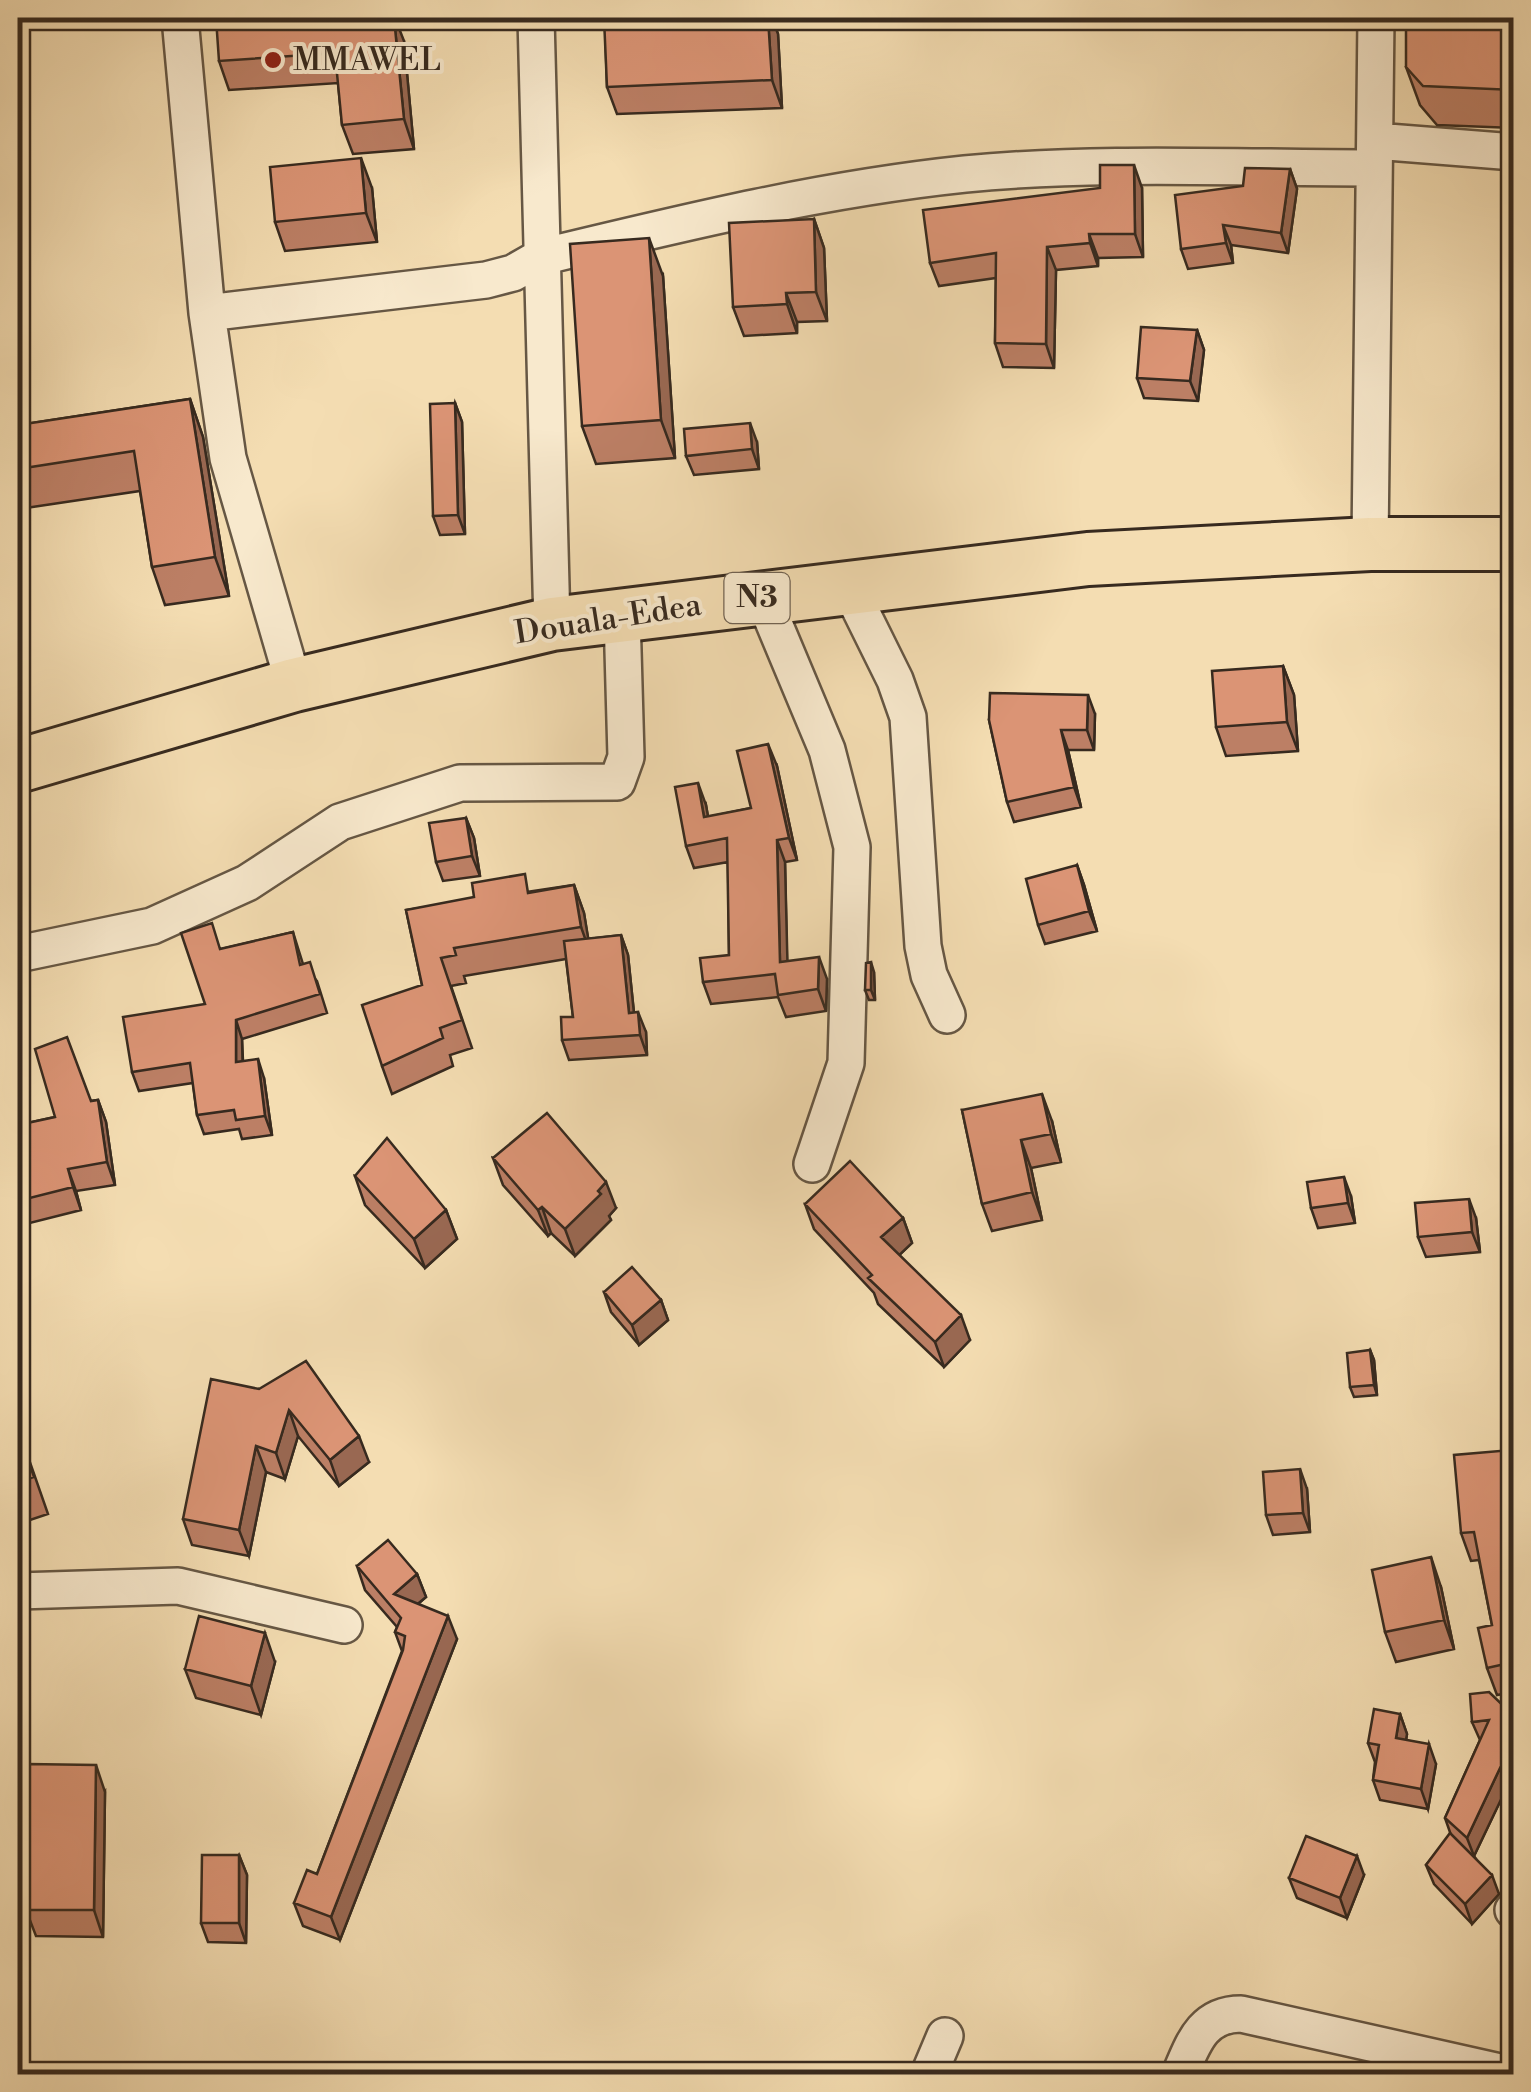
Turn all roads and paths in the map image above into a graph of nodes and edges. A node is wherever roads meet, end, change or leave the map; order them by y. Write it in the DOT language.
graph roads {
  1 [pos="180,18"];
  2 [pos="536,18"];
  3 [pos="1376,18"];
  4 [pos="1514,152"];
  5 [pos="1374,154"];
  6 [pos="541,257"];
  7 [pos="207,313"];
  8 [pos="1370,544"];
  9 [pos="1514,544"];
  10 [pos="848,587"];
  11 [pos="763,597"];
  12 [pos="622,615"];
  13 [pos="552,624"];
  14 [pos="294,685"];
  15 [pos="18,766"];
  16 [pos="18,954"];
  17 [pos="947,1015"];
  18 [pos="812,1164"];
  19 [pos="18,1591"];
  20 [pos="344,1625"];
  21 [pos="944,2036"];
  22 [pos="929,2074"];
  23 [pos="1180,2074"];
  24 [pos="1509,2074"];
  1 -- 7 [label="street"];
  2 -- 6 [label="street"];
  3 -- 5 [label="street"];
  4 -- 5 [label="street"];
  5 -- 6 [label="street"];
  5 -- 8 [label="street"];
  6 -- 7 [label="street"];
  6 -- 13 [label="street"];
  7 -- 14 [label="street"];
  8 -- 9 [label="highway, Douala-Edea / N3"];
  8 -- 10 [label="highway, Douala-Edea / N3"];
  10 -- 11 [label="highway, Douala-Edea / N3"];
  10 -- 17 [label="street"];
  11 -- 12 [label="highway, Douala-Edea / N3"];
  11 -- 18 [label="street"];
  12 -- 13 [label="highway, Douala-Edea / N3"];
  12 -- 16 [label="street"];
  13 -- 14 [label="highway, Douala-Edea / N3"];
  14 -- 15 [label="highway, Douala-Edea / N3"];
  19 -- 20 [label="street"];
  21 -- 22 [label="street"];
  23 -- 24 [label="street"];
}
